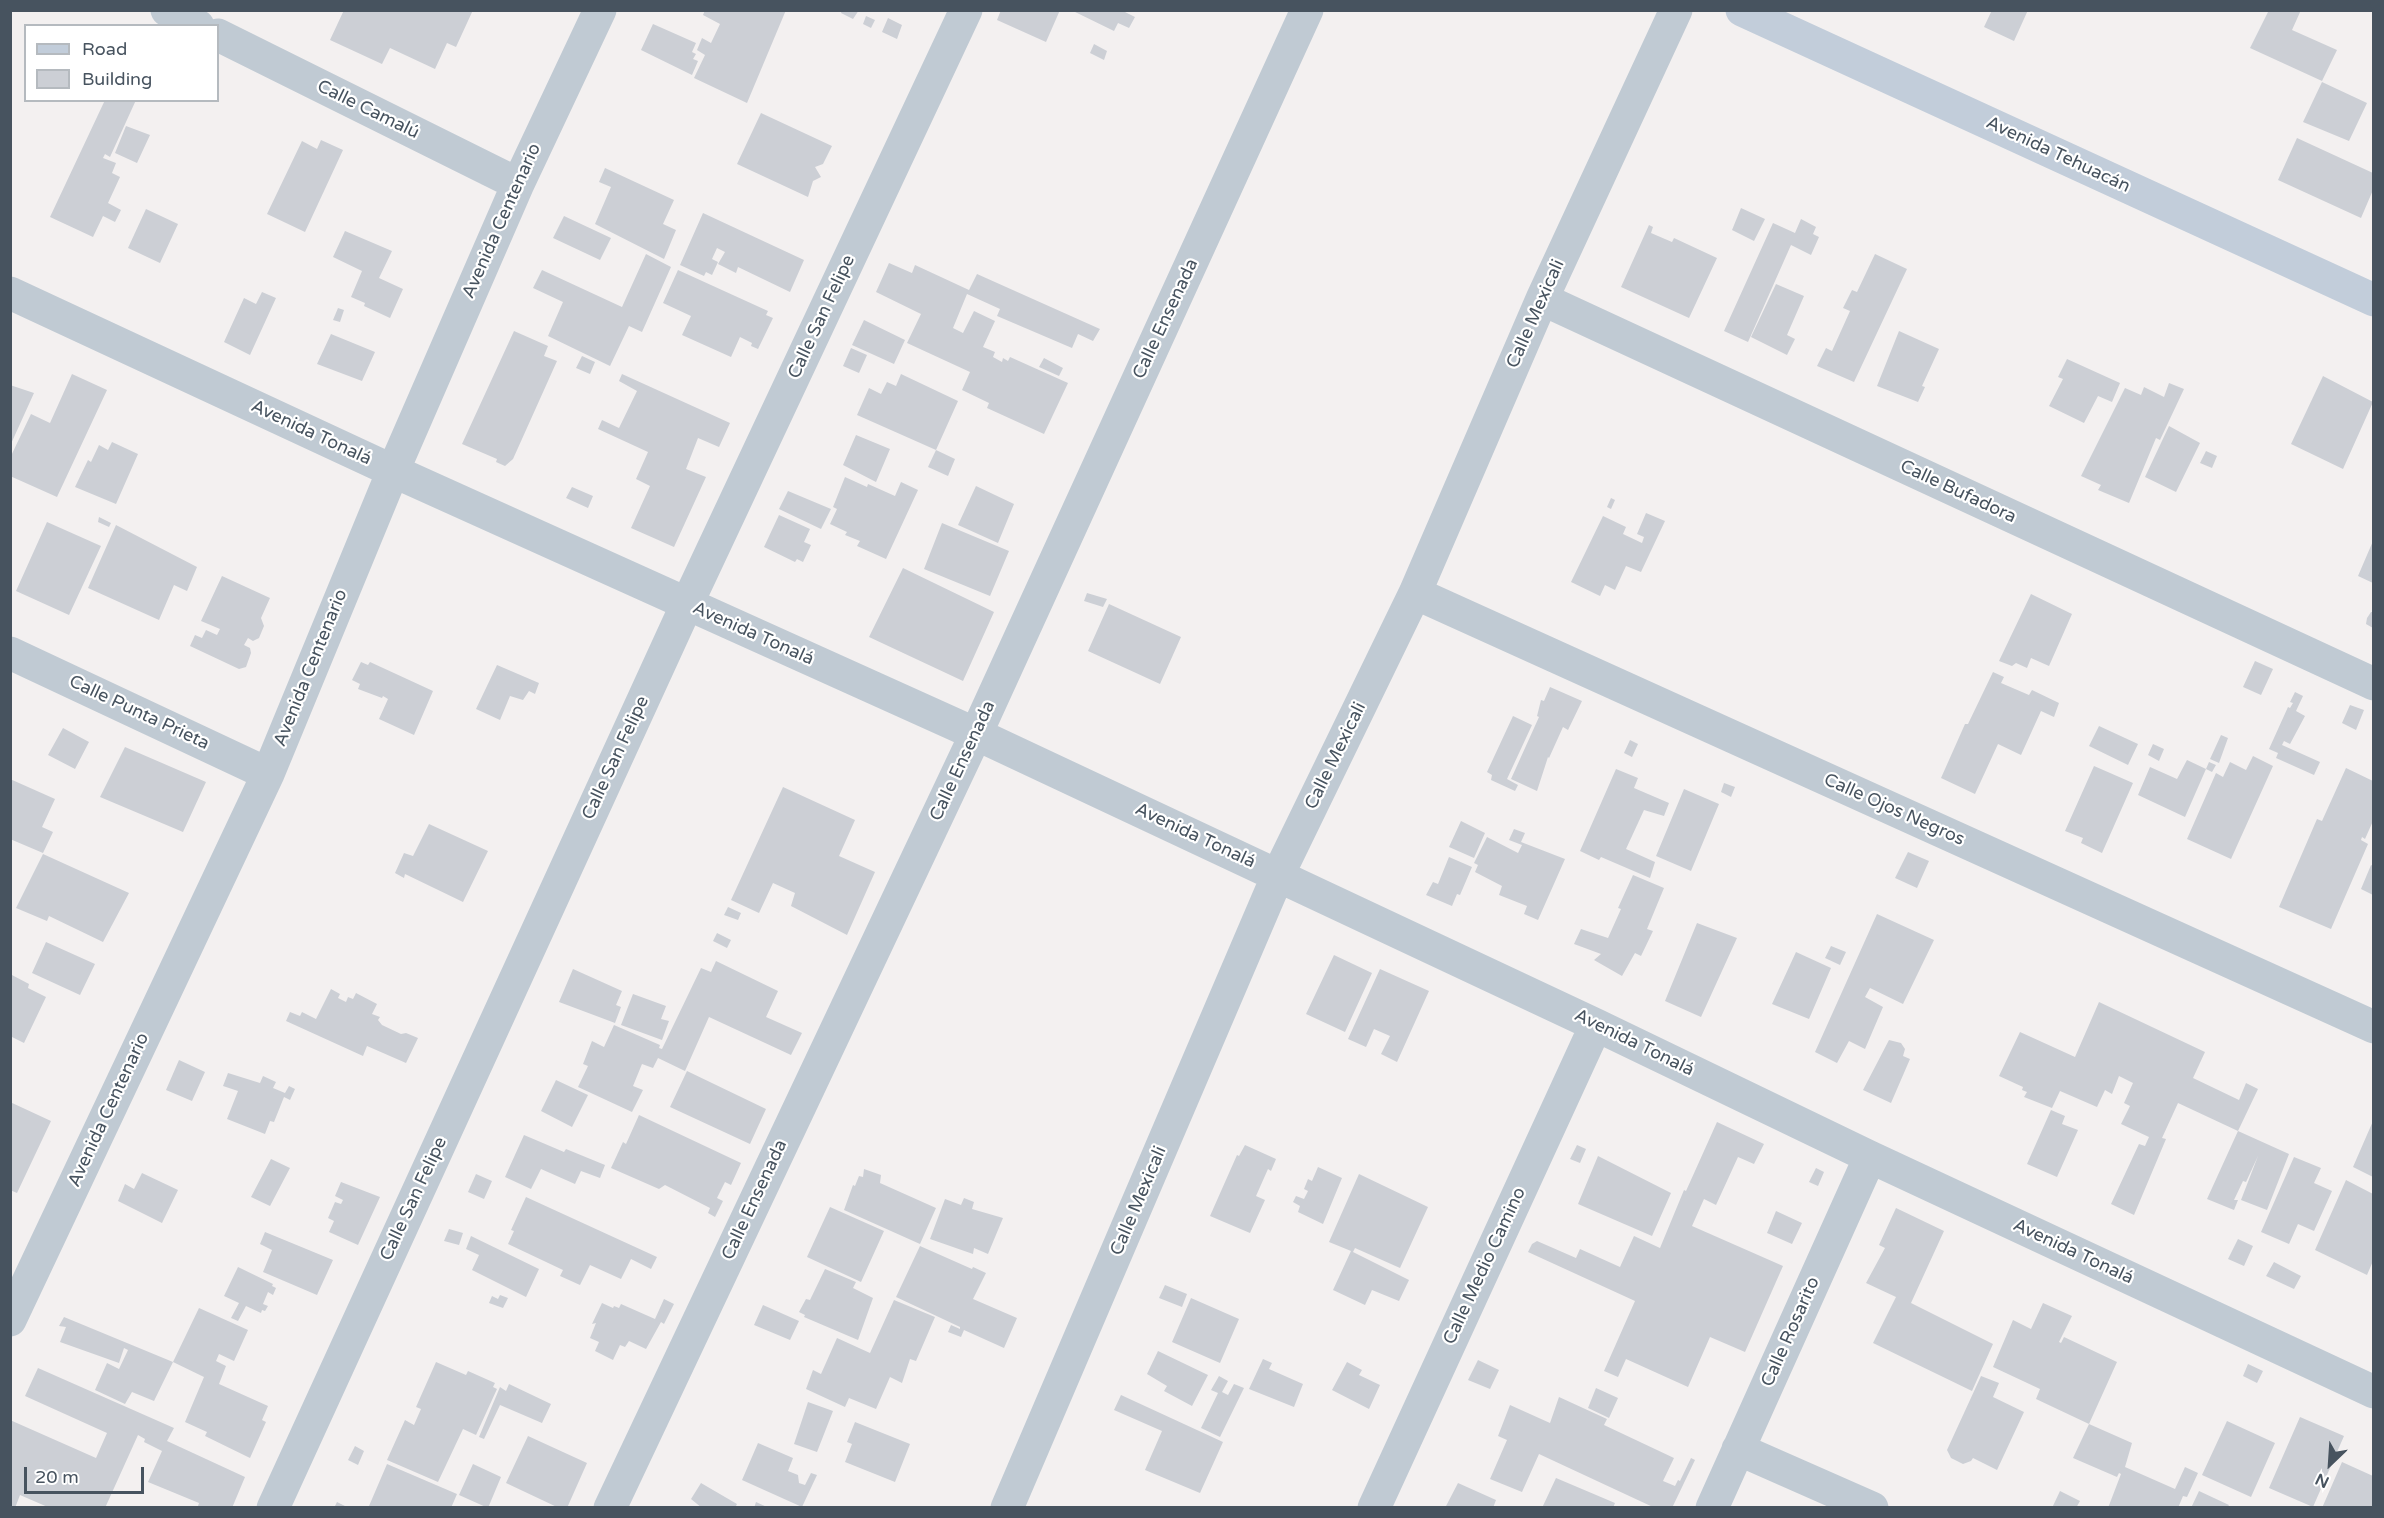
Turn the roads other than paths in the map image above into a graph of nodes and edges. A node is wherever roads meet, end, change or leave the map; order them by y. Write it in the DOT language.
graph roads {
  1 [pos="167,10"];
  2 [pos="600,10"];
  3 [pos="966,10"];
  4 [pos="1307,10"];
  5 [pos="1676,10"];
  6 [pos="1742,10"];
  7 [pos="194,24"];
  8 [pos="219,35"];
  9 [pos="518,184"];
  10 [pos="10,292"];
  11 [pos="1542,299"];
  12 [pos="2373,300"];
  13 [pos="393,471"];
  14 [pos="1415,593"];
  15 [pos="687,604"];
  16 [pos="10,653"];
  17 [pos="2373,684"];
  18 [pos="976,734"];
  19 [pos="268,774"];
  20 [pos="1278,875"];
  21 [pos="1596,1025"];
  22 [pos="2373,1027"];
  23 [pos="1870,1157"];
  24 [pos="14,1304"];
  25 [pos="2373,1392"];
  26 [pos="1738,1449"];
  27 [pos="273,1508"];
  28 [pos="610,1508"];
  29 [pos="1007,1508"];
  30 [pos="1374,1508"];
  31 [pos="1712,1508"];
  32 [pos="1872,1508"];
  1 -- 7 [label="street"];
  2 -- 9 [label="street, Avenida Centenario"];
  3 -- 15 [label="street, Calle San Felipe"];
  4 -- 18 [label="street, Calle Ensenada"];
  5 -- 11 [label="street, Calle Mexicali"];
  6 -- 12 [label="street, Avenida Tehuacán"];
  8 -- 9 [label="street, Calle Camalú"];
  9 -- 13 [label="street, Avenida Centenario"];
  10 -- 13 [label="street, Avenida Tonalá"];
  11 -- 14 [label="street, Calle Mexicali"];
  11 -- 17 [label="street, Calle Bufadora"];
  13 -- 15 [label="street, Avenida Tonalá"];
  13 -- 19 [label="street, Avenida Centenario"];
  14 -- 20 [label="street, Calle Mexicali"];
  14 -- 22 [label="street, Calle Ojos Negros"];
  15 -- 18 [label="street, Avenida Tonalá"];
  15 -- 27 [label="street, Calle San Felipe"];
  16 -- 19 [label="street, Calle Punta Prieta"];
  18 -- 20 [label="street, Avenida Tonalá"];
  18 -- 28 [label="street, Calle Ensenada"];
  19 -- 24 [label="street, Avenida Centenario"];
  20 -- 21 [label="street, Avenida Tonalá"];
  20 -- 29 [label="street, Calle Mexicali"];
  21 -- 23 [label="street, Avenida Tonalá"];
  21 -- 30 [label="street, Calle Medio Camino"];
  23 -- 25 [label="street, Avenida Tonalá"];
  23 -- 26 [label="street, Calle Rosarito"];
  26 -- 31 [label="street, Calle Rosarito"];
  26 -- 32 [label="street"];
}
